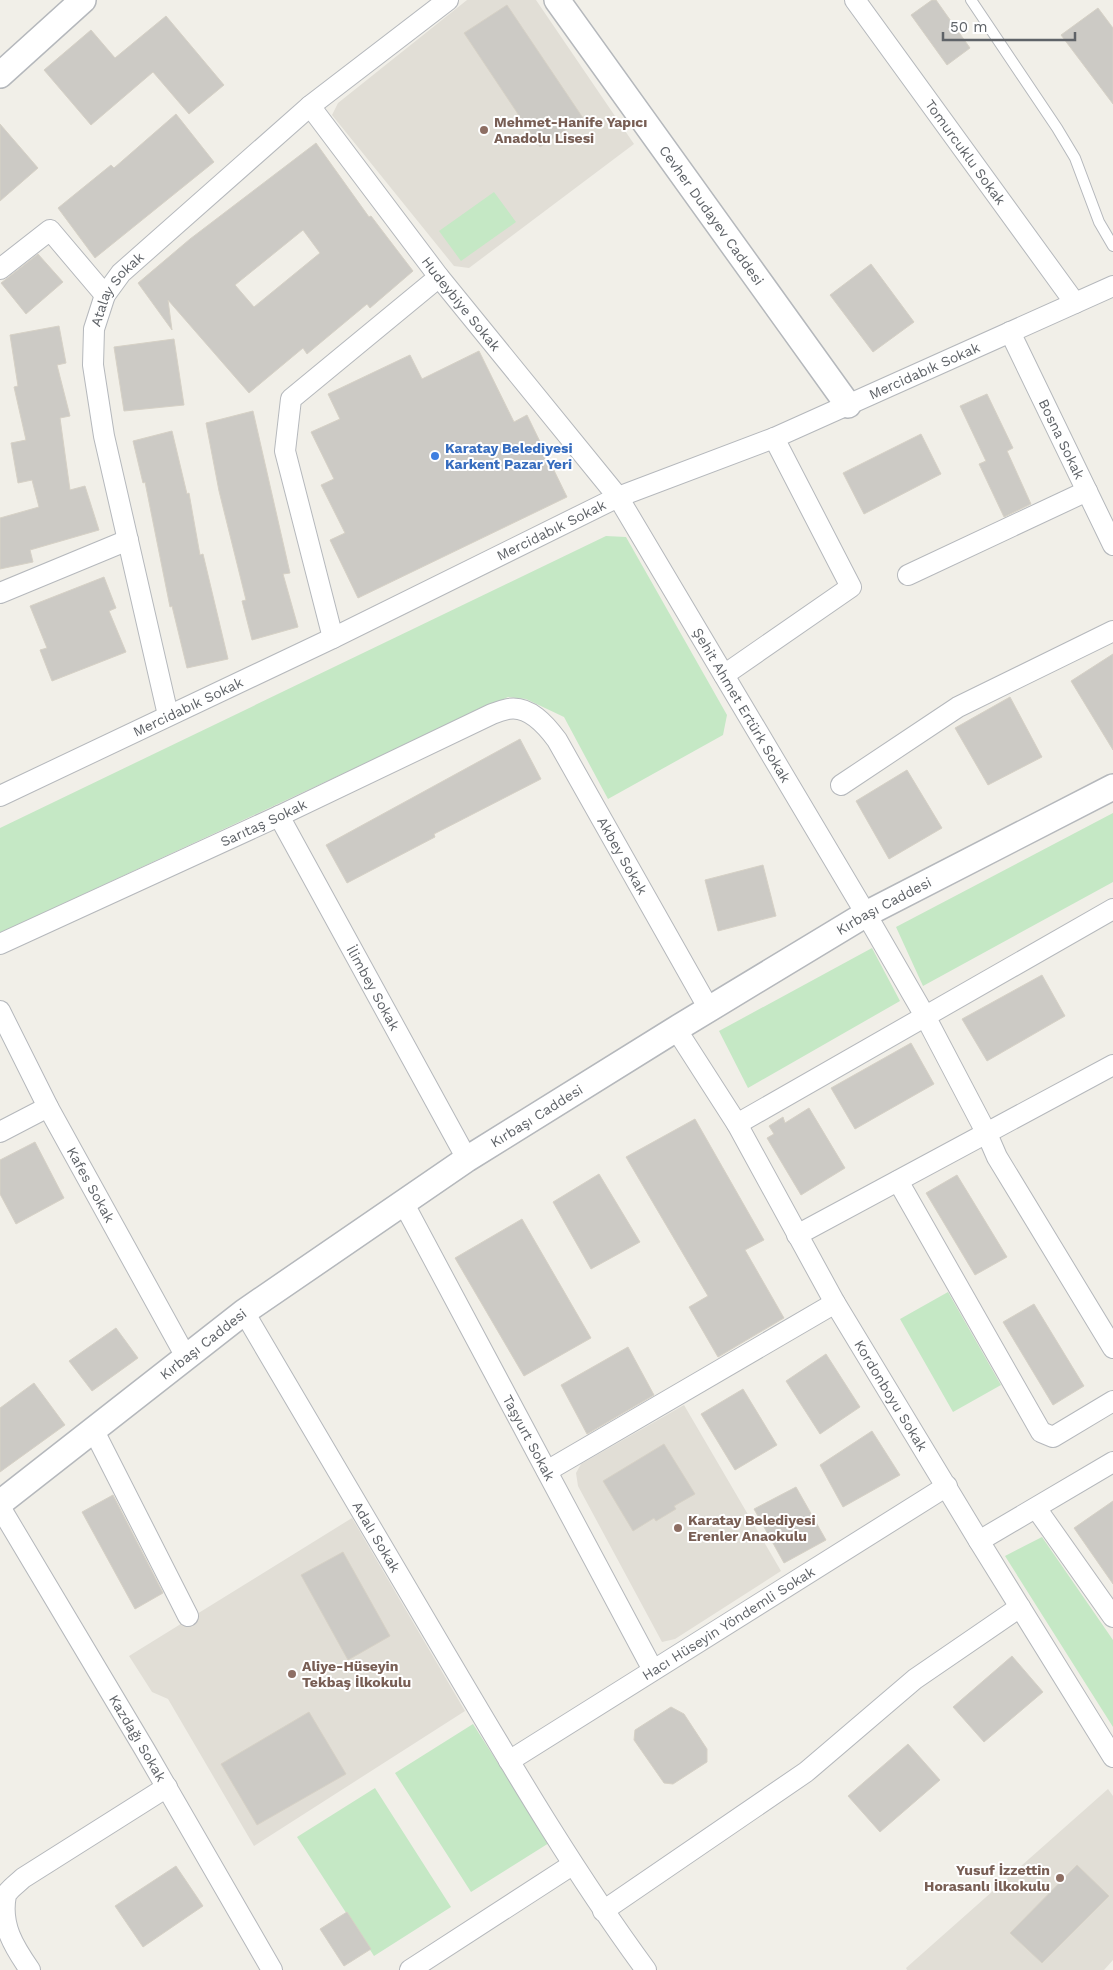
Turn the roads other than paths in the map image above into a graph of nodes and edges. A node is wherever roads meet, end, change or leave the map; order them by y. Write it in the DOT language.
graph roads {
  1 [pos="84,0"];
  2 [pos="448,0"];
  3 [pos="557,0"];
  4 [pos="855,0"];
  5 [pos="971,0"];
  6 [pos="0,74"];
  7 [pos="310,106"];
  8 [pos="1113,246"];
  9 [pos="0,269"];
  10 [pos="439,277"];
  11 [pos="1113,286"];
  12 [pos="105,295"];
  13 [pos="1075,303"];
  14 [pos="1010,332"];
  15 [pos="848,405"];
  16 [pos="774,438"];
  17 [pos="1086,491"];
  18 [pos="618,497"];
  19 [pos="128,540"];
  20 [pos="1113,544"];
  21 [pos="908,575"];
  22 [pos="0,593"];
  23 [pos="1113,631"];
  24 [pos="333,638"];
  25 [pos="724,675"];
  26 [pos="526,712"];
  27 [pos="168,715"];
  28 [pos="841,785"];
  29 [pos="1113,787"];
  30 [pos="0,796"];
  31 [pos="279,816"];
  32 [pos="1113,909"];
  33 [pos="866,914"];
  34 [pos="0,944"];
  35 [pos="709,1009"];
  36 [pos="0,1011"];
  37 [pos="925,1016"];
  38 [pos="676,1029"];
  39 [pos="1113,1065"];
  40 [pos="48,1107"];
  41 [pos="737,1124"];
  42 [pos="0,1132"];
  43 [pos="987,1134"];
  44 [pos="467,1160"];
  45 [pos="898,1181"];
  46 [pos="404,1204"];
  47 [pos="797,1235"];
  48 [pos="835,1302"];
  49 [pos="244,1312"];
  50 [pos="1113,1348"];
  51 [pos="186,1357"];
  52 [pos="1113,1401"];
  53 [pos="93,1429"];
  54 [pos="1113,1462"];
  55 [pos="547,1471"];
  56 [pos="947,1486"];
  57 [pos="0,1505"];
  58 [pos="1036,1508"];
  59 [pos="979,1541"];
  60 [pos="1020,1607"];
  61 [pos="188,1616"];
  62 [pos="1113,1617"];
  63 [pos="653,1670"];
  64 [pos="1113,1757"];
  65 [pos="509,1761"];
  66 [pos="167,1787"];
  67 [pos="572,1865"];
  68 [pos="603,1911"];
  69 [pos="30,1970"];
  70 [pos="272,1970"];
  71 [pos="410,1970"];
  72 [pos="646,1970"];
  1 -- 6 [label="street"];
  2 -- 7 [label="street, Atalay Sokak"];
  3 -- 15 [label="street, Cevher Dudayev Caddesi"];
  4 -- 13 [label="street, Tomurcuklu Sokak"];
  5 -- 8 [label="lane"];
  7 -- 10 [label="street, Hudeybiye Sokak"];
  7 -- 12 [label="street, Atalay Sokak"];
  9 -- 12 [label="street"];
  10 -- 18 [label="street, Hudeybiye Sokak"];
  10 -- 24 [label="street"];
  11 -- 13 [label="street, Mercidabık Sokak"];
  12 -- 19 [label="street, Atalay Sokak"];
  13 -- 14 [label="street, Mercidabık Sokak"];
  14 -- 15 [label="street, Mercidabık Sokak"];
  14 -- 17 [label="street, Bosna Sokak"];
  15 -- 16 [label="street, Mercidabık Sokak"];
  16 -- 18 [label="street, Mercidabık Sokak"];
  16 -- 25 [label="street"];
  17 -- 20 [label="street, Bosna Sokak"];
  17 -- 21 [label="street"];
  18 -- 24 [label="street, Mercidabık Sokak"];
  18 -- 25 [label="street, Şehit Ahmet Ertürk Sokak"];
  19 -- 22 [label="street"];
  19 -- 27 [label="street, Atalay Sokak"];
  23 -- 28 [label="street"];
  24 -- 27 [label="street, Mercidabık Sokak"];
  25 -- 33 [label="street, Şehit Ahmet Ertürk Sokak"];
  26 -- 31 [label="street, Sarıtaş Sokak"];
  26 -- 35 [label="street, Akbey Sokak"];
  27 -- 30 [label="street, Mercidabık Sokak"];
  29 -- 33 [label="street, Kırbaşı Caddesi"];
  31 -- 34 [label="street, Sarıtaş Sokak"];
  31 -- 44 [label="street, İlimbey Sokak"];
  32 -- 37 [label="street"];
  33 -- 35 [label="street, Kırbaşı Caddesi"];
  33 -- 37 [label="street, Şehit Ahmet Ertürk Sokak"];
  35 -- 38 [label="street, Kırbaşı Caddesi"];
  36 -- 40 [label="street, Kafes Sokak"];
  37 -- 41 [label="street"];
  37 -- 43 [label="street, Şehit Ahmet Ertürk Sokak"];
  38 -- 41 [label="street, Kordonboyu Sokak"];
  38 -- 44 [label="street, Kırbaşı Caddesi"];
  39 -- 43 [label="street"];
  40 -- 42 [label="street"];
  40 -- 51 [label="street, Kafes Sokak"];
  41 -- 47 [label="street, Kordonboyu Sokak"];
  43 -- 45 [label="street"];
  43 -- 50 [label="street, Şehit Ahmet Ertürk Sokak"];
  44 -- 46 [label="street, Kırbaşı Caddesi"];
  45 -- 47 [label="street"];
  45 -- 52 [label="street"];
  46 -- 49 [label="street, Kırbaşı Caddesi"];
  46 -- 55 [label="street, Taşyurt Sokak"];
  47 -- 48 [label="street, Kordonboyu Sokak"];
  48 -- 55 [label="street"];
  48 -- 56 [label="street, Kordonboyu Sokak"];
  49 -- 51 [label="street, Kırbaşı Caddesi"];
  49 -- 65 [label="street, Adalı Sokak"];
  51 -- 53 [label="street, Kırbaşı Caddesi"];
  53 -- 57 [label="street, Kırbaşı Caddesi"];
  53 -- 61 [label="street"];
  54 -- 58 [label="street"];
  55 -- 63 [label="street, Taşyurt Sokak"];
  56 -- 59 [label="street, Kordonboyu Sokak"];
  56 -- 63 [label="street, Hacı Hüseyin Yöndemli Sokak"];
  57 -- 66 [label="street, Kazdağı Sokak"];
  58 -- 59 [label="street"];
  58 -- 62 [label="street"];
  59 -- 60 [label="street, Kordonboyu Sokak"];
  60 -- 64 [label="street, Kordonboyu Sokak"];
  60 -- 68 [label="street"];
  63 -- 65 [label="street, Hacı Hüseyin Yöndemli Sokak"];
  65 -- 67 [label="street, Adalı Sokak"];
  66 -- 69 [label="street"];
  66 -- 70 [label="street, Kazdağı Sokak"];
  67 -- 68 [label="street, Adalı Sokak"];
  67 -- 71 [label="street"];
  68 -- 72 [label="street, Adalı Sokak"];
}
